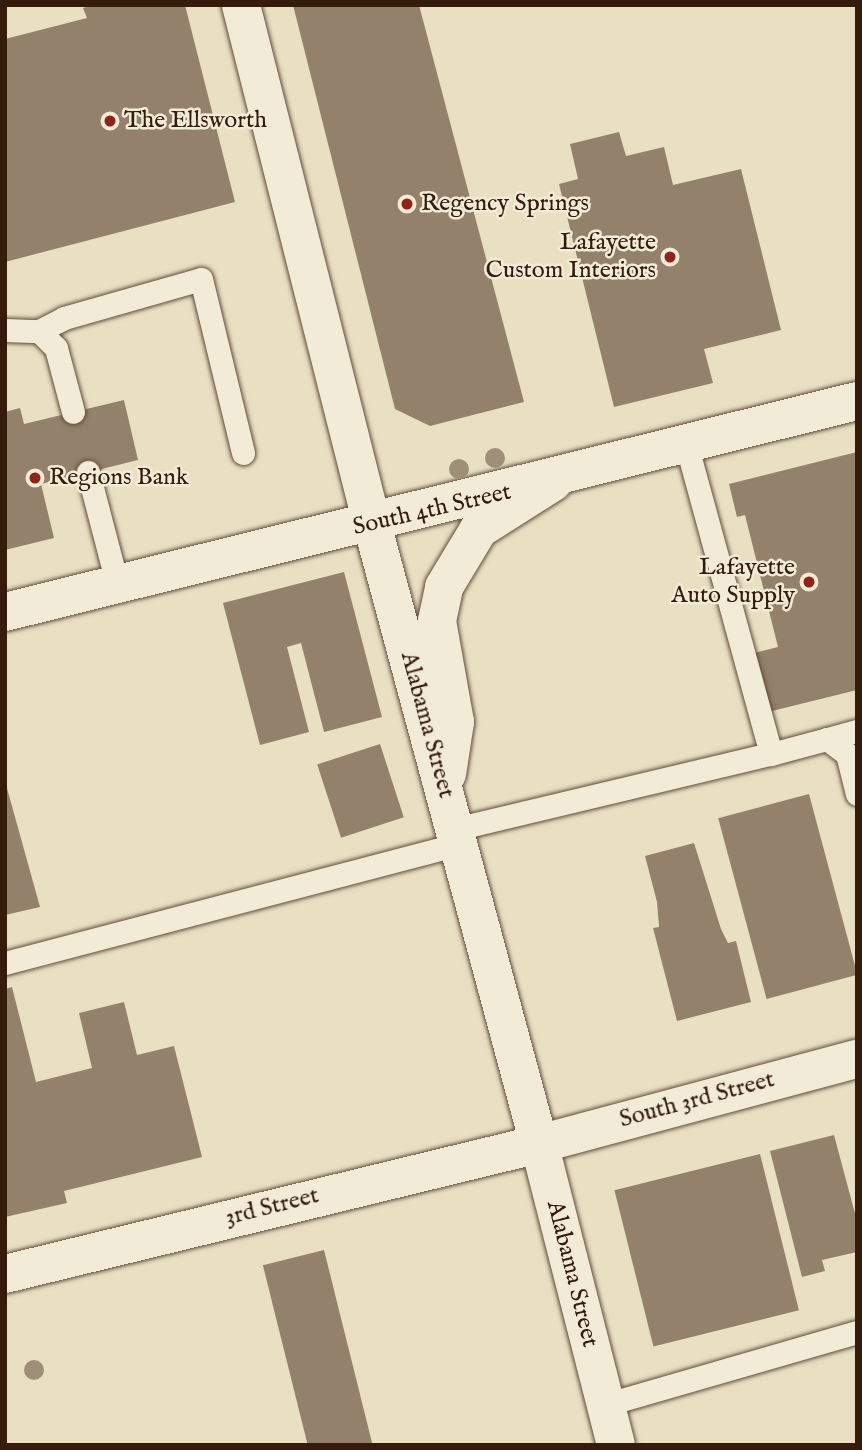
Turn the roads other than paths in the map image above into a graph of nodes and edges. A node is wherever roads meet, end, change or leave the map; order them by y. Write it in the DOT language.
graph roads {
  1 [pos="241,5"];
  2 [pos="5,330"];
  3 [pos="39,331"];
  4 [pos="857,401"];
  5 [pos="73,412"];
  6 [pos="687,446"];
  7 [pos="243,453"];
  8 [pos="88,472"];
  9 [pos="557,480"];
  10 [pos="372,524"];
  11 [pos="117,583"];
  12 [pos="5,612"];
  13 [pos="857,731"];
  14 [pos="828,739"];
  15 [pos="771,754"];
  16 [pos="444,786"];
  17 [pos="857,794"];
  18 [pos="458,837"];
  19 [pos="5,963"];
  20 [pos="857,1059"];
  21 [pos="539,1144"];
  22 [pos="5,1274"];
  23 [pos="857,1332"];
  24 [pos="604,1405"];
  25 [pos="616,1445"];
  1 -- 10 [label="street, Alabama Street"];
  2 -- 3 [label="lane"];
  3 -- 5 [label="lane"];
  3 -- 7 [label="lane"];
  4 -- 6 [label="street, South 4th Street"];
  6 -- 9 [label="street, South 4th Street"];
  6 -- 15 [label="lane"];
  8 -- 11 [label="lane"];
  9 -- 10 [label="street, South 4th Street"];
  9 -- 16 [label="street"];
  10 -- 11 [label="street, South 4th Street"];
  10 -- 16 [label="street, Alabama Street"];
  11 -- 12 [label="street, South 4th Street"];
  13 -- 14 [label="lane"];
  14 -- 15 [label="lane"];
  14 -- 17 [label="lane"];
  15 -- 18 [label="lane"];
  16 -- 18 [label="street, Alabama Street"];
  18 -- 19 [label="lane"];
  18 -- 21 [label="street, Alabama Street"];
  20 -- 21 [label="street, South 3rd Street"];
  21 -- 22 [label="street, 3rd Street"];
  21 -- 24 [label="street, Alabama Street"];
  23 -- 24 [label="lane"];
  24 -- 25 [label="street, Alabama Street"];
}
